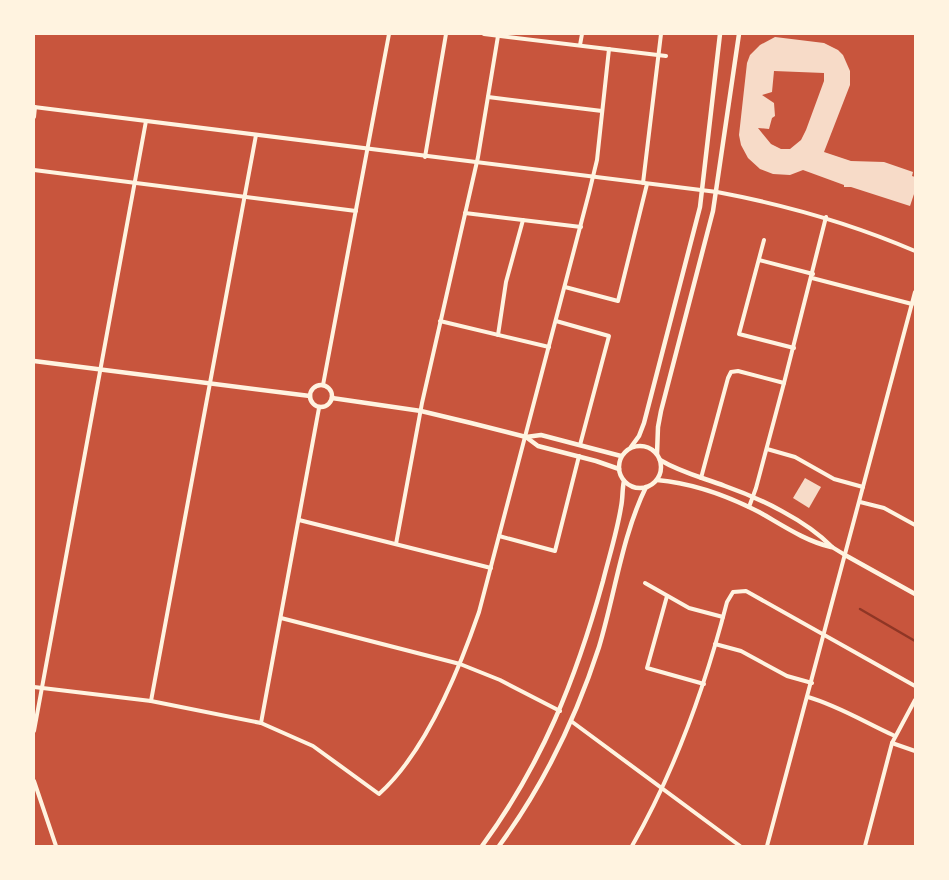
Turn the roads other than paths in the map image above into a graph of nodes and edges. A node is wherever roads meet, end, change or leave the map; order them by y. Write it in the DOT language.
graph roads {
  1 [pos="389,34"];
  2 [pos="446,34"];
  3 [pos="484,34"];
  4 [pos="546,34"];
  5 [pos="582,34"];
  6 [pos="661,34"];
  7 [pos="720,34"];
  8 [pos="739,34"];
  9 [pos="498,36"];
  10 [pos="545,41"];
  11 [pos="580,45"];
  12 [pos="609,49"];
  13 [pos="658,55"];
  14 [pos="666,56"];
  15 [pos="488,97"];
  16 [pos="35,107"];
  17 [pos="602,111"];
  18 [pos="34,117"];
  19 [pos="146,121"];
  20 [pos="256,135"];
  21 [pos="368,149"];
  22 [pos="425,157"];
  23 [pos="476,164"];
  24 [pos="34,170"];
  25 [pos="593,178"];
  26 [pos="135,182"];
  27 [pos="645,184"];
  28 [pos="703,190"];
  29 [pos="717,192"];
  30 [pos="245,196"];
  31 [pos="356,211"];
  32 [pos="466,213"];
  33 [pos="826,217"];
  34 [pos="522,220"];
  35 [pos="581,227"];
  36 [pos="764,240"];
  37 [pos="915,250"];
  38 [pos="759,260"];
  39 [pos="813,276"];
  40 [pos="565,287"];
  41 [pos="915,292"];
  42 [pos="912,304"];
  43 [pos="440,321"];
  44 [pos="556,322"];
  45 [pos="498,335"];
  46 [pos="549,346"];
  47 [pos="794,348"];
  48 [pos="34,361"];
  49 [pos="100,369"];
  50 [pos="210,383"];
  51 [pos="784,383"];
  52 [pos="323,385"];
  53 [pos="310,396"];
  54 [pos="332,398"];
  55 [pos="319,408"];
  56 [pos="420,411"];
  57 [pos="526,437"];
  58 [pos="580,445"];
  59 [pos="631,447"];
  60 [pos="766,449"];
  61 [pos="657,454"];
  62 [pos="579,456"];
  63 [pos="621,456"];
  64 [pos="660,460"];
  65 [pos="619,470"];
  66 [pos="701,478"];
  67 [pos="656,480"];
  68 [pos="624,481"];
  69 [pos="646,487"];
  70 [pos="863,487"];
  71 [pos="753,498"];
  72 [pos="860,502"];
  73 [pos="749,507"];
  74 [pos="300,520"];
  75 [pos="915,525"];
  76 [pos="499,536"];
  77 [pos="396,544"];
  78 [pos="832,547"];
  79 [pos="845,555"];
  80 [pos="491,568"];
  81 [pos="645,583"];
  82 [pos="915,594"];
  83 [pos="667,596"];
  84 [pos="723,617"];
  85 [pos="281,618"];
  86 [pos="824,634"];
  87 [pos="716,644"];
  88 [pos="460,664"];
  89 [pos="812,683"];
  90 [pos="704,684"];
  91 [pos="915,686"];
  92 [pos="34,687"];
  93 [pos="40,688"];
  94 [pos="808,697"];
  95 [pos="915,700"];
  96 [pos="151,701"];
  97 [pos="560,711"];
  98 [pos="571,721"];
  99 [pos="261,722"];
  100 [pos="34,731"];
  101 [pos="895,736"];
  102 [pos="892,743"];
  103 [pos="915,751"];
  104 [pos="34,781"];
  105 [pos="662,790"];
  106 [pos="56,846"];
  107 [pos="482,846"];
  108 [pos="499,846"];
  109 [pos="632,846"];
  110 [pos="740,846"];
  111 [pos="767,846"];
  112 [pos="865,846"];
  1 -- 21 [label="street"];
  2 -- 22 [label="street"];
  3 -- 9 [label="street"];
  4 -- 10 [label="street"];
  5 -- 11 [label="street"];
  6 -- 13 [label="street"];
  7 -- 28 [label="street"];
  8 -- 29 [label="street"];
  9 -- 10 [label="street"];
  9 -- 15 [label="street"];
  10 -- 11 [label="street"];
  11 -- 12 [label="street"];
  12 -- 13 [label="street"];
  12 -- 17 [label="street"];
  13 -- 14 [label="street"];
  13 -- 27 [label="street"];
  15 -- 17 [label="street"];
  15 -- 23 [label="street"];
  16 -- 18 [label="street"];
  16 -- 19 [label="street"];
  17 -- 25 [label="street"];
  19 -- 20 [label="street"];
  19 -- 26 [label="street"];
  20 -- 21 [label="street"];
  20 -- 30 [label="street"];
  21 -- 22 [label="street"];
  21 -- 31 [label="street"];
  22 -- 23 [label="street"];
  23 -- 25 [label="street"];
  23 -- 32 [label="street"];
  24 -- 26 [label="street"];
  25 -- 27 [label="street"];
  25 -- 35 [label="street"];
  26 -- 30 [label="street"];
  26 -- 49 [label="street"];
  27 -- 28 [label="street"];
  27 -- 40 [label="street"];
  28 -- 29 [label="street"];
  28 -- 59 [label="street"];
  29 -- 33 [label="street"];
  29 -- 61 [label="street"];
  30 -- 31 [label="street"];
  30 -- 50 [label="street"];
  31 -- 52 [label="street"];
  32 -- 34 [label="street"];
  32 -- 43 [label="street"];
  33 -- 37 [label="street"];
  33 -- 39 [label="street"];
  34 -- 35 [label="street"];
  34 -- 45 [label="street"];
  35 -- 40 [label="street"];
  36 -- 38 [label="street"];
  38 -- 39 [label="street"];
  38 -- 47 [label="street"];
  39 -- 42 [label="street"];
  39 -- 47 [label="street"];
  40 -- 44 [label="street"];
  41 -- 42 [label="street"];
  42 -- 70 [label="street"];
  43 -- 45 [label="street"];
  43 -- 56 [label="street"];
  44 -- 46 [label="street"];
  44 -- 58 [label="street"];
  45 -- 46 [label="street"];
  46 -- 57 [label="street"];
  47 -- 51 [label="street"];
  48 -- 49 [label="street"];
  49 -- 50 [label="street"];
  49 -- 93 [label="street"];
  50 -- 53 [label="street"];
  50 -- 96 [label="street"];
  51 -- 60 [label="street"];
  51 -- 66 [label="street"];
  52 -- 53 [label="street"];
  52 -- 54 [label="street"];
  53 -- 55 [label="street"];
  54 -- 55 [label="street"];
  54 -- 56 [label="street"];
  55 -- 74 [label="street"];
  56 -- 57 [label="street"];
  56 -- 77 [label="street"];
  57 -- 58 [label="street"];
  57 -- 62 [label="street"];
  57 -- 76 [label="street"];
  58 -- 63 [label="street"];
  59 -- 61 [label="street"];
  59 -- 63 [label="street"];
  60 -- 70 [label="street"];
  60 -- 71 [label="street"];
  61 -- 64 [label="street"];
  62 -- 65 [label="street"];
  62 -- 76 [label="street"];
  63 -- 65 [label="street"];
  64 -- 66 [label="street"];
  64 -- 67 [label="street"];
  65 -- 68 [label="street"];
  66 -- 71 [label="street"];
  67 -- 69 [label="street"];
  67 -- 73 [label="street"];
  68 -- 69 [label="street"];
  68 -- 97 [label="street"];
  69 -- 98 [label="street"];
  70 -- 72 [label="street"];
  71 -- 73 [label="street"];
  71 -- 78 [label="street"];
  72 -- 75 [label="street"];
  72 -- 79 [label="street"];
  73 -- 78 [label="street"];
  74 -- 77 [label="street"];
  74 -- 85 [label="street"];
  76 -- 80 [label="street"];
  77 -- 80 [label="street"];
  78 -- 79 [label="street"];
  79 -- 82 [label="street"];
  79 -- 86 [label="street"];
  80 -- 88 [label="street"];
  81 -- 83 [label="street"];
  83 -- 84 [label="street"];
  83 -- 90 [label="street"];
  84 -- 86 [label="street"];
  84 -- 87 [label="street"];
  85 -- 88 [label="street"];
  85 -- 99 [label="street"];
  86 -- 89 [label="street"];
  86 -- 91 [label="street"];
  87 -- 89 [label="street"];
  87 -- 90 [label="street"];
  88 -- 97 [label="street"];
  88 -- 99 [label="street"];
  89 -- 94 [label="street"];
  90 -- 105 [label="street"];
  92 -- 93 [label="street"];
  93 -- 96 [label="street"];
  93 -- 100 [label="street"];
  94 -- 101 [label="street"];
  94 -- 111 [label="street"];
  95 -- 101 [label="street"];
  96 -- 99 [label="street"];
  97 -- 107 [label="street"];
  98 -- 105 [label="street"];
  98 -- 108 [label="street"];
  101 -- 102 [label="street"];
  102 -- 103 [label="street"];
  102 -- 112 [label="street"];
  104 -- 106 [label="street"];
  105 -- 109 [label="street"];
  105 -- 110 [label="street"];
}
